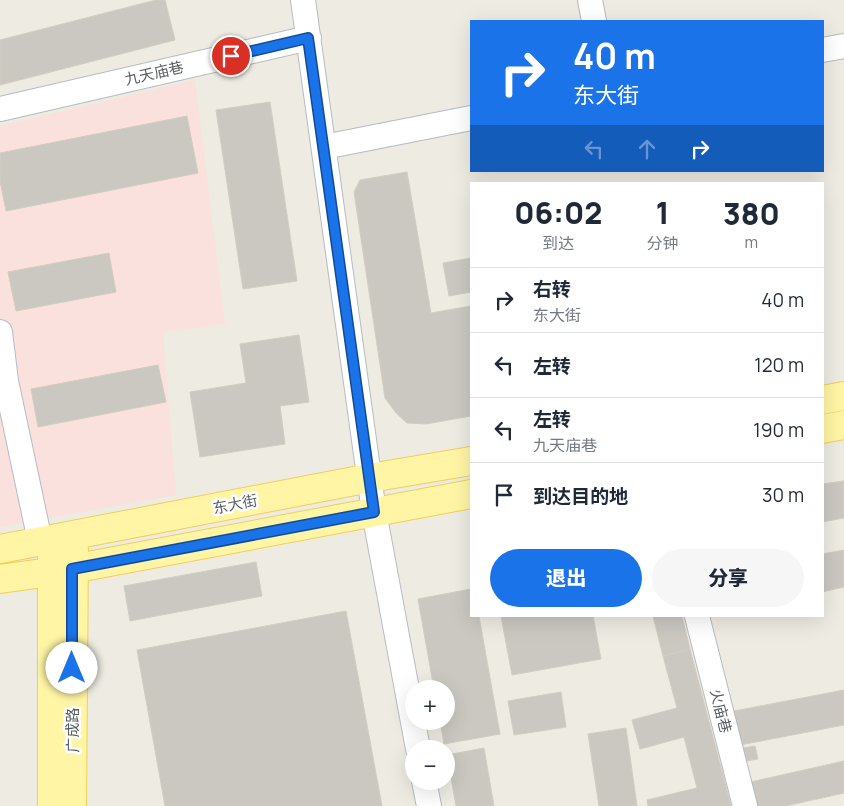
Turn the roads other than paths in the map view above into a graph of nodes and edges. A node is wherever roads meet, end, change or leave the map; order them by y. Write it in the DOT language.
graph roads {
  1 [pos="303,0"];
  2 [pos="590,0"];
  3 [pos="594,20"];
  4 [pos="308,38"];
  5 [pos="844,46"];
  6 [pos="824,50"];
  7 [pos="0,109"];
  8 [pos="470,118"];
  9 [pos="324,147"];
  10 [pos="0,332"];
  11 [pos="844,396"];
  12 [pos="824,400"];
  13 [pos="844,425"];
  14 [pos="824,429"];
  15 [pos="470,461"];
  16 [pos="370,478"];
  17 [pos="470,494"];
  18 [pos="374,512"];
  19 [pos="55,538"];
  20 [pos="0,549"];
  21 [pos="62,570"];
  22 [pos="0,579"];
  23 [pos="697,617"];
  24 [pos="416,740"];
  25 [pos="426,790"];
  26 [pos="52,806"];
  27 [pos="72,806"];
  28 [pos="429,806"];
  29 [pos="745,806"];
  1 -- 4 [label="street"];
  2 -- 3 [label="street"];
  4 -- 7 [label="street, 九天庙巷"];
  4 -- 9 [label="street"];
  5 -- 6 [label="street"];
  8 -- 9 [label="street"];
  9 -- 16 [label="street"];
  10 -- 19 [label="street"];
  11 -- 12 [label="main road"];
  13 -- 14 [label="main road"];
  15 -- 16 [label="main road, 东大街"];
  16 -- 18 [label="street"];
  16 -- 19 [label="main road, 东大街"];
  17 -- 18 [label="main road"];
  18 -- 21 [label="main road"];
  18 -- 24 [label="street"];
  19 -- 20 [label="main road, 东大街"];
  19 -- 21 [label="main road, 广成路"];
  21 -- 22 [label="main road"];
  21 -- 26 [label="main road, 广成路"];
  21 -- 27 [label="main road, 广成路"];
  23 -- 29 [label="street, 火庙巷"];
  25 -- 28 [label="street"];
}
